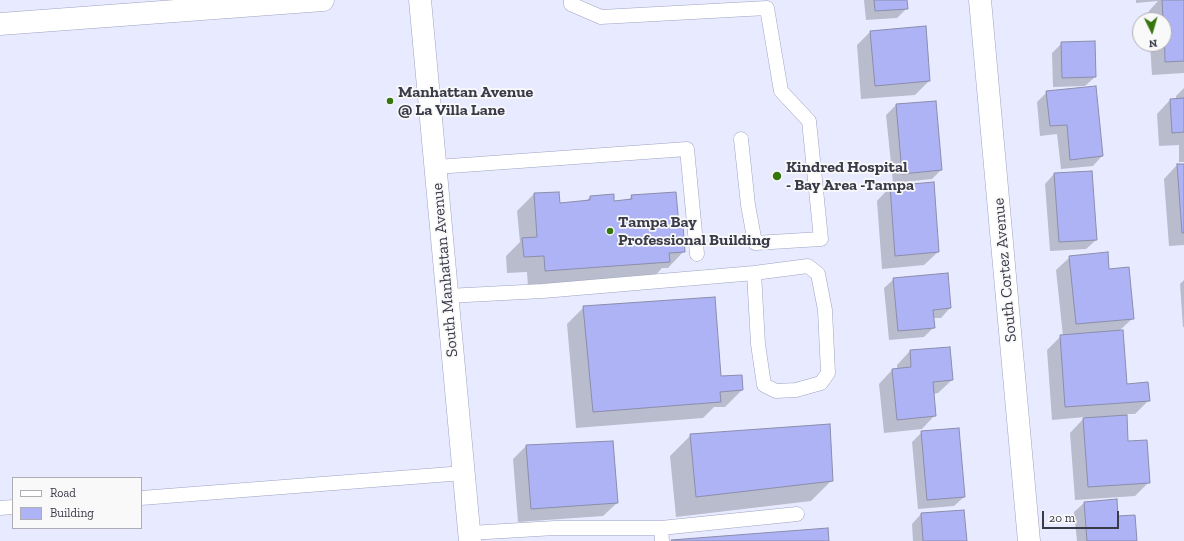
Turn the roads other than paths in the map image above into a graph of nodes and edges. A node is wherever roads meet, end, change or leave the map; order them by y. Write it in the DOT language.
graph roads {
  1 [pos="323,0"];
  2 [pos="420,0"];
  3 [pos="571,0"];
  4 [pos="980,0"];
  5 [pos="238,3"];
  6 [pos="208,4"];
  7 [pos="0,24"];
  8 [pos="741,139"];
  9 [pos="436,167"];
  10 [pos="697,254"];
  11 [pos="754,273"];
  12 [pos="448,296"];
  13 [pos="464,473"];
  14 [pos="142,498"];
  15 [pos="12,507"];
  16 [pos="0,508"];
  17 [pos="796,514"];
  18 [pos="661,534"];
  19 [pos="470,537"];
  20 [pos="1029,541"];
  1 -- 5 [label="street"];
  2 -- 9 [label="street, South Manhattan Avenue"];
  3 -- 8 [label="lane"];
  4 -- 20 [label="street, South Cortez Avenue"];
  5 -- 6 [label="street"];
  6 -- 7 [label="street"];
  9 -- 10 [label="lane"];
  9 -- 12 [label="street, South Manhattan Avenue"];
  11 -- 11 [label="lane"];
  11 -- 12 [label="lane"];
  12 -- 13 [label="street, South Manhattan Avenue"];
  13 -- 14 [label="lane"];
  13 -- 19 [label="street, South Manhattan Avenue"];
  15 -- 16 [label="lane"];
  17 -- 18 [label="lane"];
  18 -- 19 [label="lane"];
}
